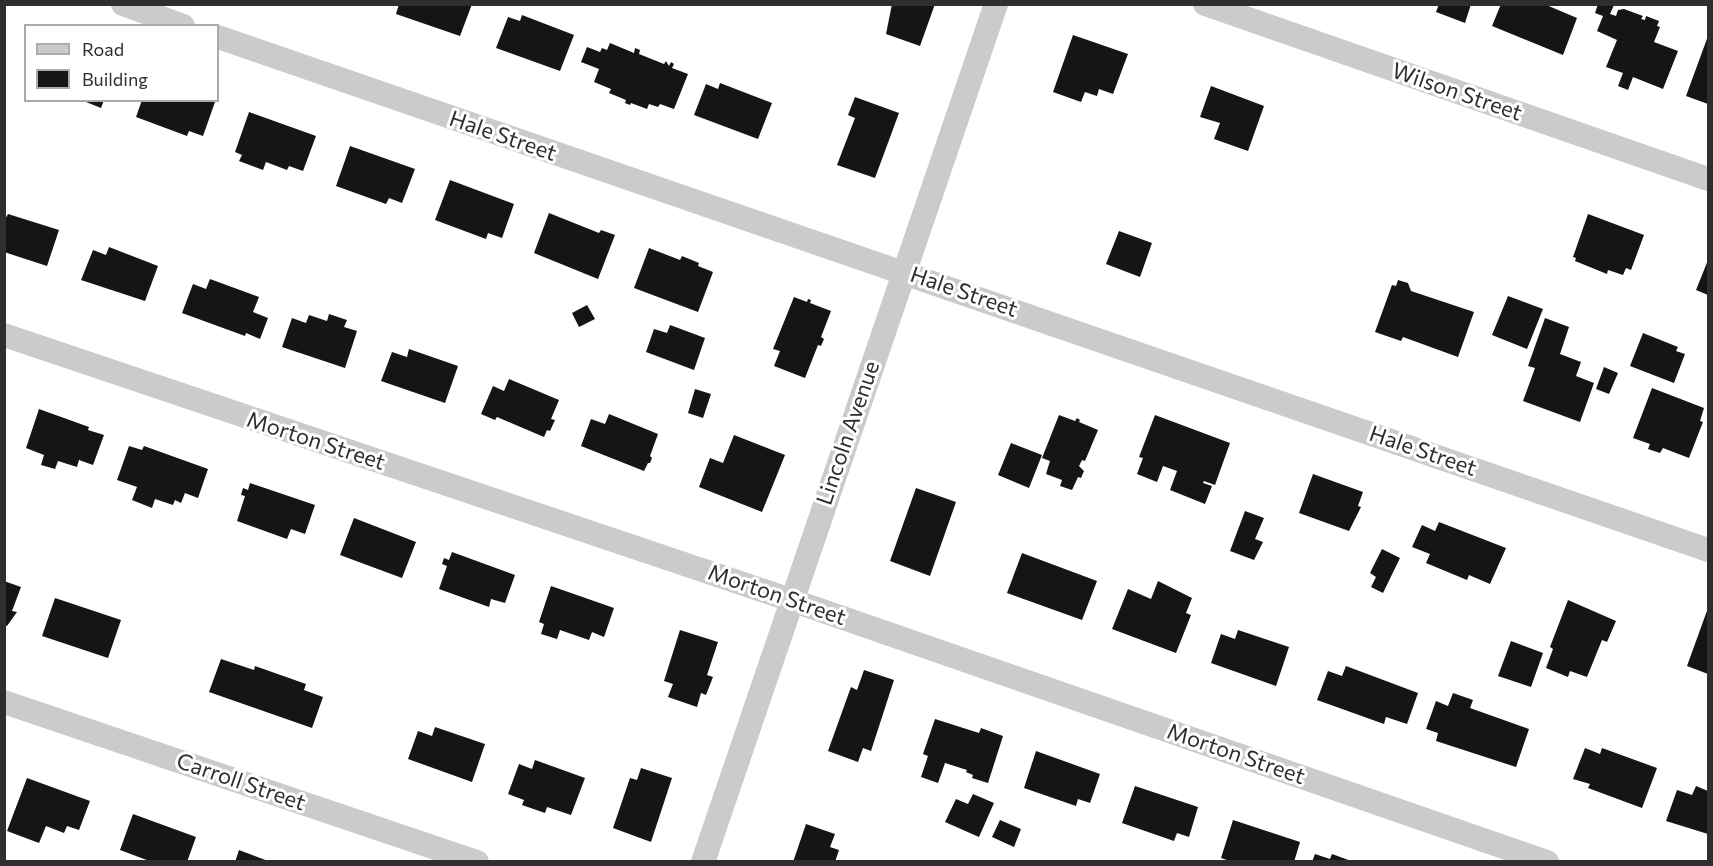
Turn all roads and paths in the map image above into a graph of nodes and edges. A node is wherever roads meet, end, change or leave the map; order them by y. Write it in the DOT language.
graph roads {
  1 [pos="123,4"];
  2 [pos="996,4"];
  3 [pos="1204,4"];
  4 [pos="178,24"];
  5 [pos="219,38"];
  6 [pos="1708,178"];
  7 [pos="903,271"];
  8 [pos="4,335"];
  9 [pos="1708,550"];
  10 [pos="791,600"];
  11 [pos="4,702"];
  12 [pos="477,861"];
  13 [pos="703,861"];
  14 [pos="1547,861"];
  1 -- 4 [label="street"];
  2 -- 7 [label="street, Lincoln Avenue"];
  3 -- 6 [label="street, Wilson Street"];
  5 -- 7 [label="street, Hale Street"];
  7 -- 9 [label="street, Hale Street"];
  7 -- 10 [label="street, Lincoln Avenue"];
  8 -- 10 [label="street, Morton Street"];
  10 -- 13 [label="street, Lincoln Avenue"];
  10 -- 14 [label="street, Morton Street"];
  11 -- 12 [label="street, Carroll Street"];
}
